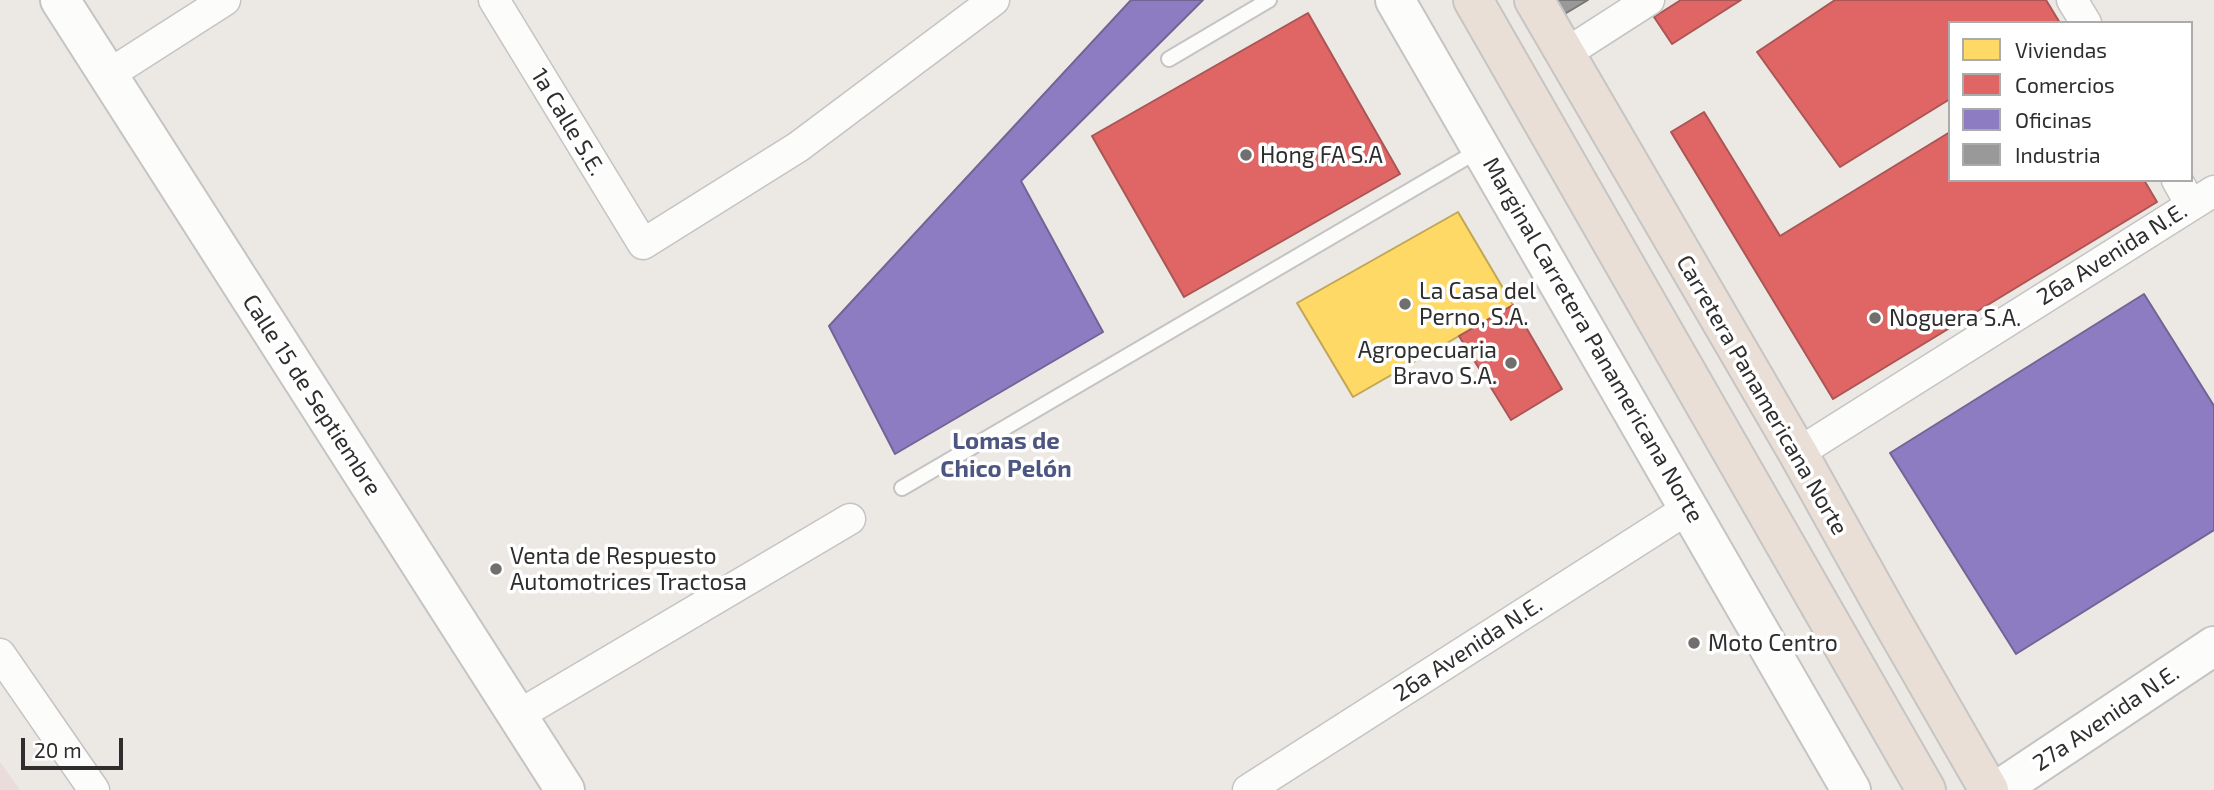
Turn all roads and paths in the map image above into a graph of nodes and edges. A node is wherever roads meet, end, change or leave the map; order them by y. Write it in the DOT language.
graph roads {
  1 [pos="60,0"];
  2 [pos="225,0"];
  3 [pos="494,0"];
  4 [pos="994,0"];
  5 [pos="1269,0"];
  6 [pos="1395,0"];
  7 [pos="1472,0"];
  8 [pos="1534,0"];
  9 [pos="1648,0"];
  10 [pos="2072,0"];
  11 [pos="2084,21"];
  12 [pos="1565,54"];
  13 [pos="1169,59"];
  14 [pos="108,75"];
  15 [pos="1483,149"];
  16 [pos="2194,192"];
  17 [pos="1798,453"];
  18 [pos="902,488"];
  19 [pos="1689,508"];
  20 [pos="850,519"];
  21 [pos="2214,646"];
  22 [pos="0,654"];
  23 [pos="517,716"];
  24 [pos="1254,788"];
  25 [pos="94,790"];
  26 [pos="565,790"];
  27 [pos="1851,790"];
  28 [pos="1926,790"];
  29 [pos="1989,790"];
  30 [pos="1998,790"];
  1 -- 14 [label="street, Calle 15 de Septiembre"];
  2 -- 14 [label="street"];
  3 -- 4 [label="street, 1a Calle S.E."];
  5 -- 13 [label="lane"];
  6 -- 15 [label="street, Marginal Carretera Panamericana Norte"];
  7 -- 28 [label="highway"];
  8 -- 12 [label="highway, Carretera Panamericana Norte"];
  9 -- 12 [label="street"];
  10 -- 11 [label="street"];
  12 -- 17 [label="highway, Carretera Panamericana Norte"];
  14 -- 23 [label="street, Calle 15 de Septiembre"];
  15 -- 18 [label="lane"];
  15 -- 19 [label="street, Marginal Carretera Panamericana Norte"];
  16 -- 17 [label="street, 26a Avenida N.E."];
  17 -- 29 [label="highway, Carretera Panamericana Norte"];
  19 -- 24 [label="street, 26a Avenida N.E."];
  19 -- 27 [label="street, Marginal Carretera Panamericana Norte"];
  20 -- 23 [label="street"];
  21 -- 30 [label="street, 27a Avenida N.E."];
  22 -- 25 [label="street"];
  23 -- 26 [label="street, Calle 15 de Septiembre"];
}
